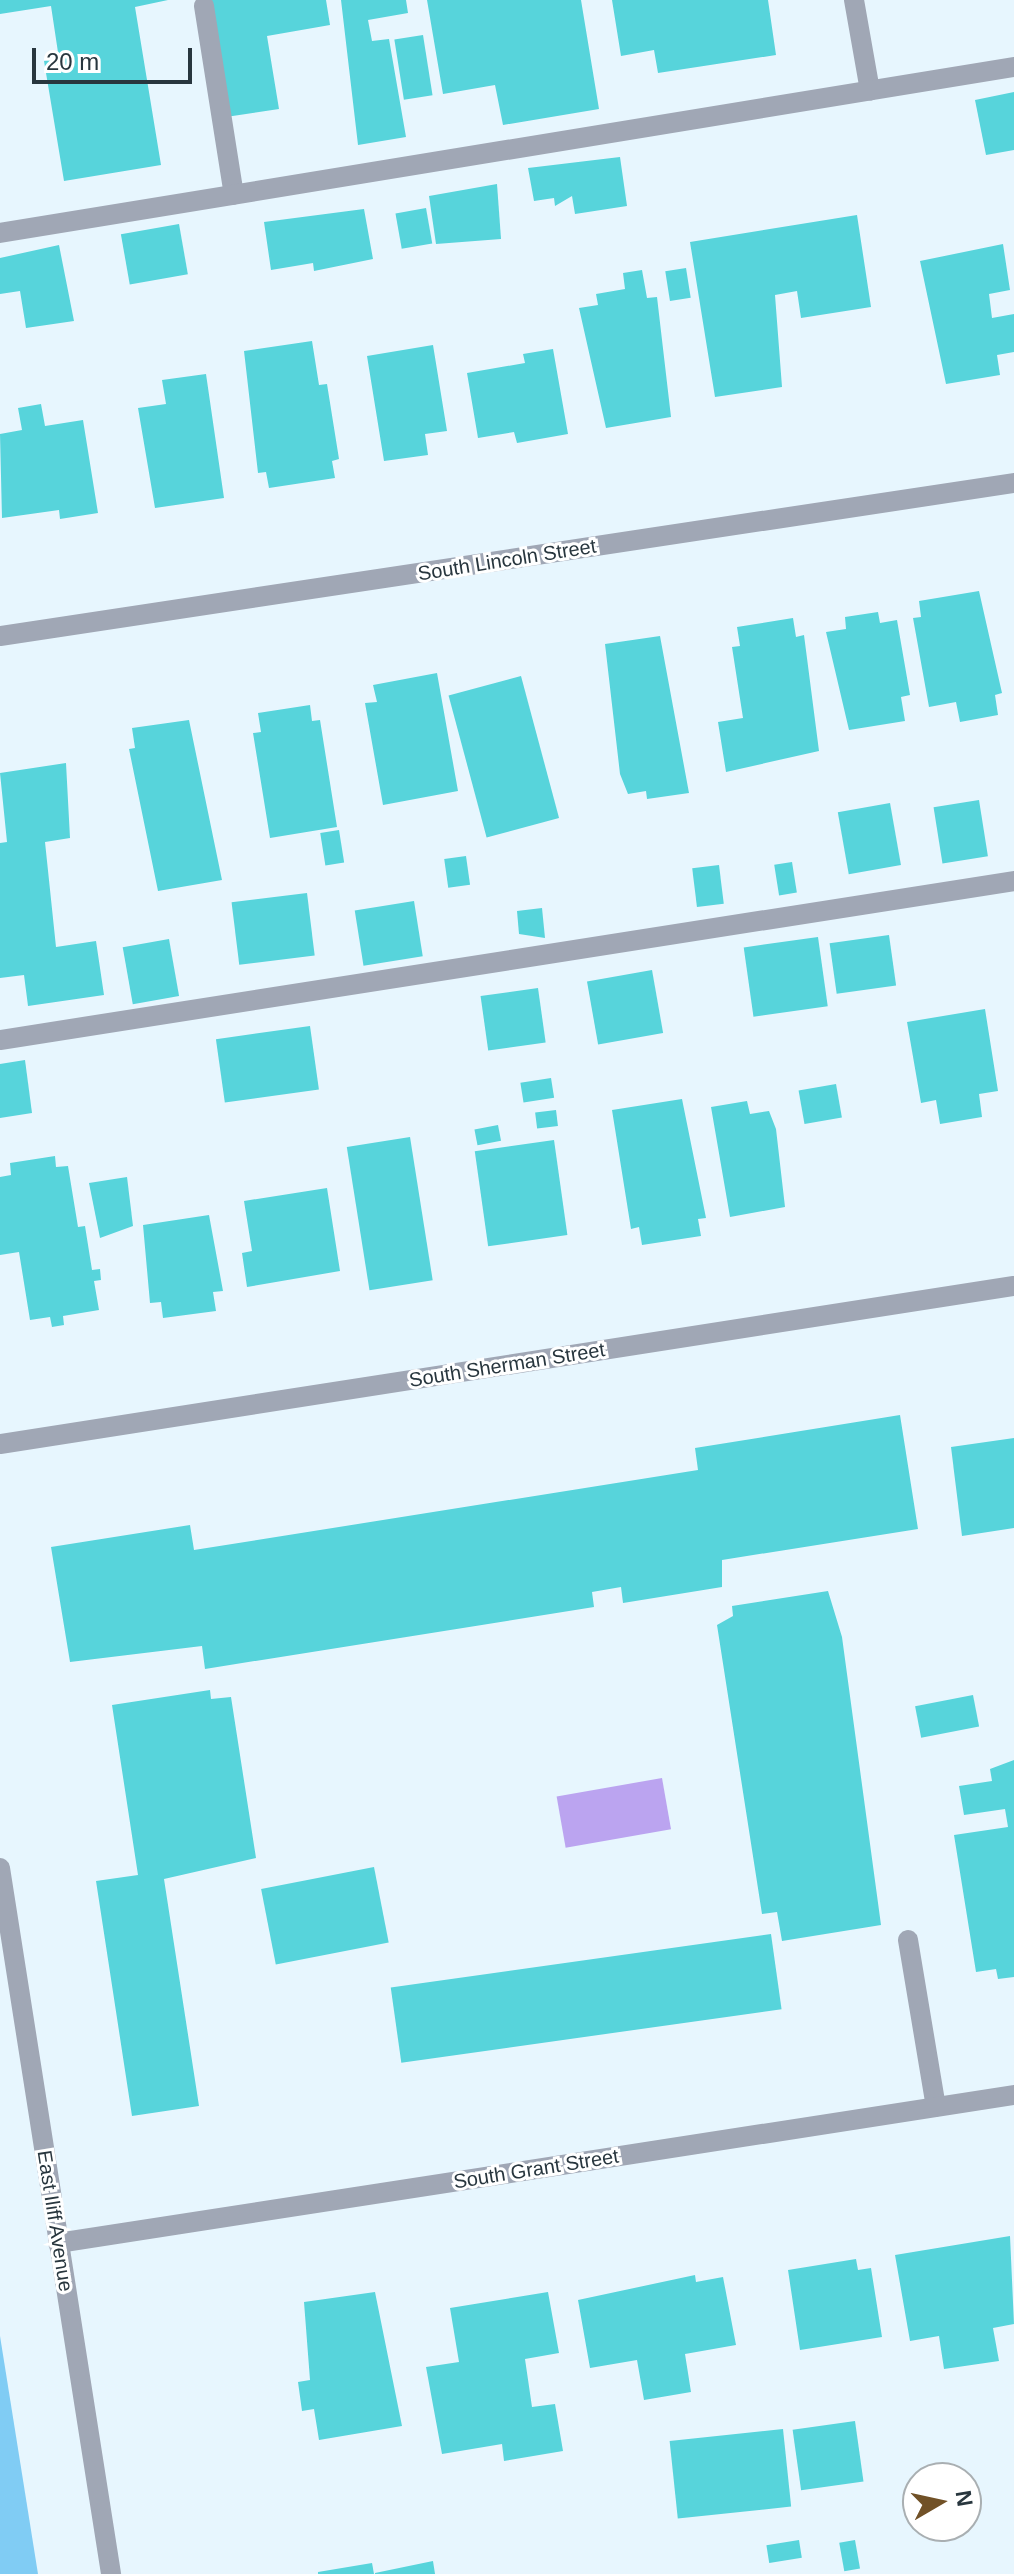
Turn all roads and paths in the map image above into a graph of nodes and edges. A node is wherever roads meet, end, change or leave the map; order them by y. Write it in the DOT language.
graph roads {
  1 [pos="854,0"];
  2 [pos="204,6"];
  3 [pos="1014,67"];
  4 [pos="870,91"];
  5 [pos="234,195"];
  6 [pos="0,233"];
  7 [pos="1014,483"];
  8 [pos="0,636"];
  9 [pos="1014,881"];
  10 [pos="0,1040"];
  11 [pos="1014,1286"];
  12 [pos="0,1444"];
  13 [pos="0,1868"];
  14 [pos="908,1940"];
  15 [pos="1014,2095"];
  16 [pos="936,2107"];
  17 [pos="58,2243"];
  18 [pos="111,2574"];
  1 -- 4 [label="street"];
  2 -- 5 [label="street"];
  3 -- 4 [label="street"];
  4 -- 5 [label="street"];
  5 -- 6 [label="street"];
  7 -- 8 [label="street, South Lincoln Street"];
  9 -- 10 [label="street"];
  11 -- 12 [label="street, South Sherman Street"];
  13 -- 17 [label="street, East Iliff Avenue"];
  14 -- 16 [label="street"];
  15 -- 16 [label="street, South Grant Street"];
  16 -- 17 [label="street, South Grant Street"];
  17 -- 18 [label="street, East Iliff Avenue"];
}
